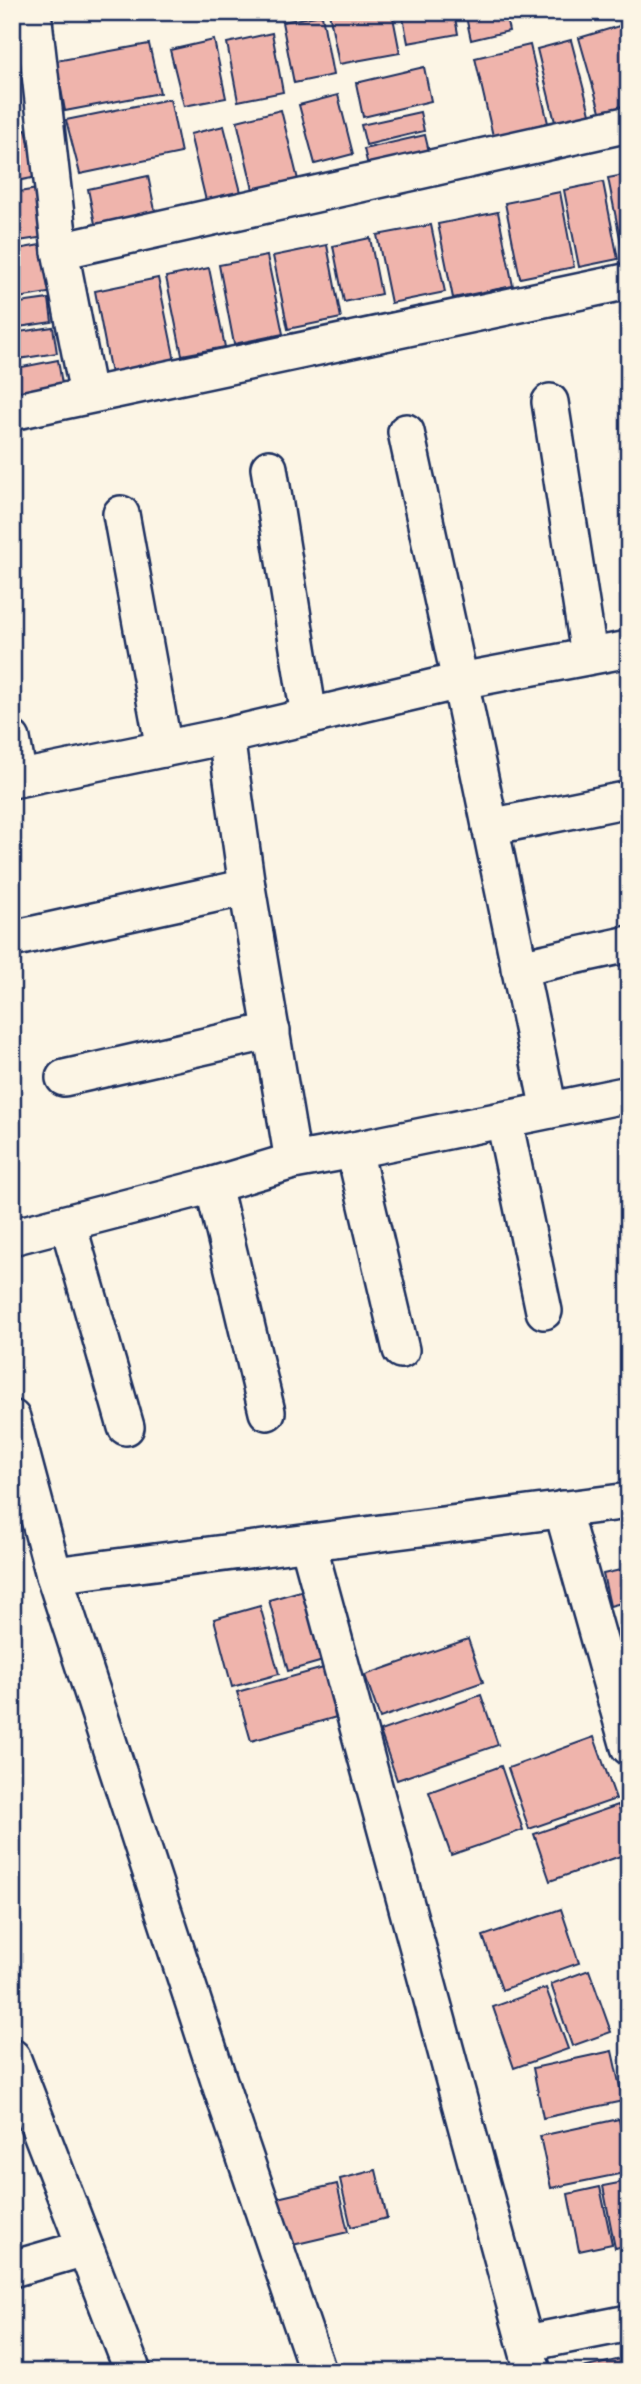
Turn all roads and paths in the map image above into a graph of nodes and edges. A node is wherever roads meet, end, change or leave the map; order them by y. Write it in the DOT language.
graph roads {
  1 [pos="33,12"];
  2 [pos="629,124"];
  3 [pos="60,251"];
  4 [pos="629,281"];
  5 [pos="88,394"];
  6 [pos="550,402"];
  7 [pos="12,412"];
  8 [pos="406,432"];
  9 [pos="269,468"];
  10 [pos="121,514"];
  11 [pos="629,649"];
  12 [pos="589,655"];
  13 [pos="460,681"];
  14 [pos="309,716"];
  15 [pos="226,736"];
  16 [pos="12,739"];
  17 [pos="164,749"];
  18 [pos="16,779"];
  19 [pos="629,799"];
  20 [pos="490,827"];
  21 [pos="247,887"];
  22 [pos="12,939"];
  23 [pos="629,944"];
  24 [pos="519,968"];
  25 [pos="272,1031"];
  26 [pos="64,1078"];
  27 [pos="629,1094"];
  28 [pos="549,1110"];
  29 [pos="505,1119"];
  30 [pos="354,1150"];
  31 [pos="293,1161"];
  32 [pos="212,1185"];
  33 [pos="68,1224"];
  34 [pos="12,1237"];
  35 [pos="544,1311"];
  36 [pos="401,1350"];
  37 [pos="267,1412"];
  38 [pos="12,1418"];
  39 [pos="126,1427"];
  40 [pos="629,1501"];
  41 [pos="562,1509"];
  42 [pos="308,1543"];
  43 [pos="54,1575"];
  44 [pos="629,1747"];
  45 [pos="12,2058"];
  46 [pos="86,2248"];
  47 [pos="12,2269"];
  48 [pos="629,2323"];
  49 [pos="530,2357"];
  50 [pos="133,2372"];
  51 [pos="318,2372"];
  1 -- 3 [label="street"];
  2 -- 3 [label="street"];
  3 -- 5 [label="street"];
  4 -- 5 [label="street"];
  5 -- 7 [label="street"];
  6 -- 12 [label="street"];
  8 -- 13 [label="street"];
  9 -- 14 [label="street"];
  10 -- 17 [label="street"];
  11 -- 12 [label="street"];
  12 -- 13 [label="street"];
  13 -- 14 [label="street"];
  13 -- 20 [label="street"];
  14 -- 15 [label="street"];
  15 -- 17 [label="street"];
  15 -- 21 [label="street"];
  16 -- 18 [label="street"];
  17 -- 18 [label="street"];
  19 -- 20 [label="street"];
  20 -- 24 [label="street"];
  21 -- 22 [label="street"];
  21 -- 25 [label="street"];
  23 -- 24 [label="street"];
  24 -- 28 [label="street"];
  25 -- 26 [label="street"];
  25 -- 31 [label="street"];
  27 -- 28 [label="street"];
  28 -- 29 [label="street"];
  29 -- 30 [label="street"];
  29 -- 35 [label="street"];
  30 -- 31 [label="street"];
  30 -- 36 [label="street"];
  31 -- 32 [label="street"];
  32 -- 33 [label="street"];
  32 -- 37 [label="street"];
  33 -- 34 [label="street"];
  33 -- 39 [label="street"];
  38 -- 43 [label="street"];
  40 -- 41 [label="street"];
  41 -- 42 [label="street"];
  41 -- 44 [label="street"];
  42 -- 43 [label="street"];
  42 -- 49 [label="street"];
  43 -- 51 [label="street"];
  45 -- 46 [label="street"];
  46 -- 47 [label="street"];
  46 -- 50 [label="street"];
  48 -- 49 [label="street"];
}
